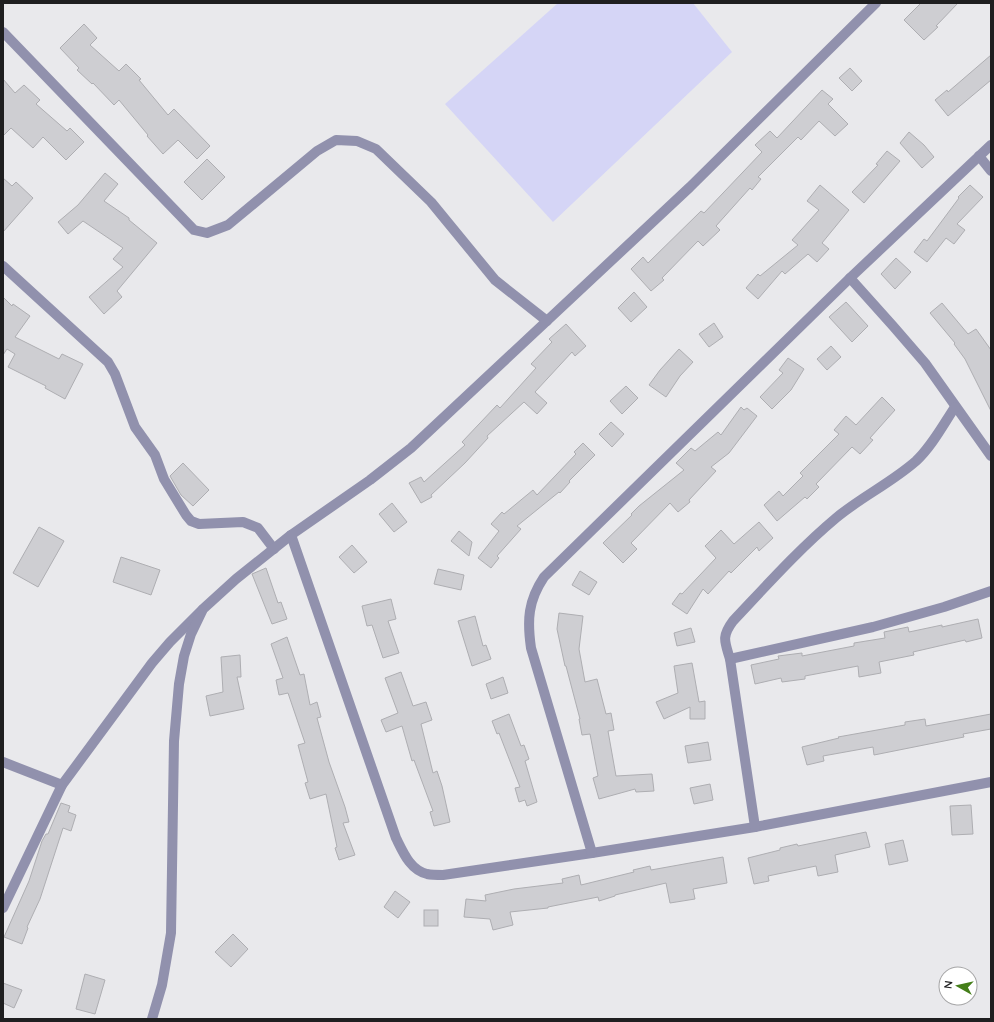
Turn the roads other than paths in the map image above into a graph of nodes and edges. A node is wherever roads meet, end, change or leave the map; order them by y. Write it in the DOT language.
graph roads {
  1 [pos="876,3"];
  2 [pos="3,32"];
  3 [pos="991,145"];
  4 [pos="979,156"];
  5 [pos="991,171"];
  6 [pos="3,266"];
  7 [pos="850,278"];
  8 [pos="547,321"];
  9 [pos="955,407"];
  10 [pos="991,456"];
  11 [pos="291,535"];
  12 [pos="274,549"];
  13 [pos="991,591"];
  14 [pos="203,609"];
  15 [pos="730,659"];
  16 [pos="3,762"];
  17 [pos="991,782"];
  18 [pos="62,786"];
  19 [pos="755,827"];
  20 [pos="592,853"];
  21 [pos="3,908"];
  22 [pos="152,1019"];
  1 -- 8 [label="street"];
  2 -- 8 [label="street"];
  3 -- 4 [label="street"];
  4 -- 5 [label="street"];
  4 -- 7 [label="street"];
  6 -- 12 [label="street"];
  7 -- 9 [label="street"];
  7 -- 20 [label="street"];
  8 -- 11 [label="street"];
  9 -- 10 [label="street"];
  9 -- 15 [label="street"];
  11 -- 12 [label="street"];
  11 -- 20 [label="street"];
  12 -- 14 [label="street"];
  13 -- 15 [label="street"];
  14 -- 18 [label="street"];
  14 -- 22 [label="street"];
  15 -- 19 [label="street"];
  16 -- 18 [label="street"];
  17 -- 19 [label="street"];
  18 -- 21 [label="street"];
  19 -- 20 [label="street"];
}
